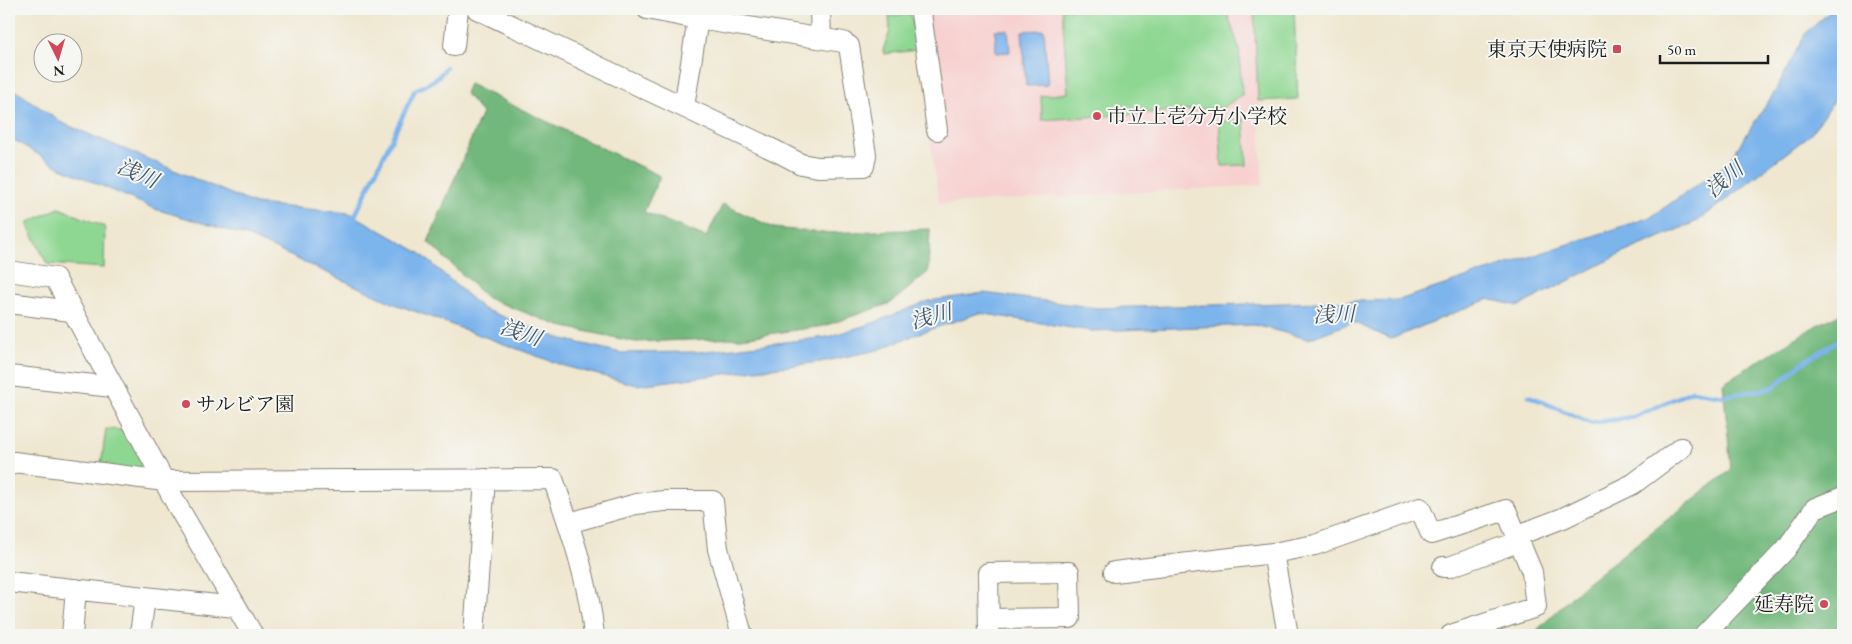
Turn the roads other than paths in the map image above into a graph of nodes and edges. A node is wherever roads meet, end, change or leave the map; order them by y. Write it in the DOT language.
graph roads {
  1 [pos="458,9"];
  2 [pos="477,9"];
  3 [pos="647,9"];
  4 [pos="820,9"];
  5 [pos="924,9"];
  6 [pos="698,19"];
  7 [pos="821,38"];
  8 [pos="454,46"];
  9 [pos="684,107"];
  10 [pos="937,130"];
  11 [pos="9,271"];
  12 [pos="9,303"];
  13 [pos="71,311"];
  14 [pos="9,376"];
  15 [pos="113,387"];
  16 [pos="1681,448"];
  17 [pos="9,466"];
  18 [pos="484,479"];
  19 [pos="165,481"];
  20 [pos="1843,497"];
  21 [pos="569,523"];
  22 [pos="1517,539"];
  23 [pos="1273,553"];
  24 [pos="1443,567"];
  25 [pos="1114,572"];
  26 [pos="9,582"];
  27 [pos="76,589"];
  28 [pos="144,597"];
  29 [pos="236,607"];
  30 [pos="989,627"];
  31 [pos="72,635"];
  32 [pos="140,635"];
  33 [pos="253,635"];
  34 [pos="474,635"];
  35 [pos="594,635"];
  36 [pos="742,635"];
  37 [pos="1288,635"];
  38 [pos="1451,635"];
  39 [pos="1704,635"];
  1 -- 8 [label="street"];
  2 -- 9 [label="street"];
  3 -- 6 [label="street"];
  4 -- 7 [label="street"];
  5 -- 10 [label="street"];
  6 -- 7 [label="street"];
  6 -- 9 [label="street"];
  7 -- 9 [label="street"];
  11 -- 13 [label="street"];
  12 -- 13 [label="street"];
  13 -- 15 [label="street"];
  14 -- 15 [label="street"];
  15 -- 19 [label="street"];
  16 -- 22 [label="street"];
  17 -- 19 [label="street"];
  18 -- 19 [label="street"];
  18 -- 21 [label="street"];
  18 -- 34 [label="street"];
  19 -- 29 [label="street"];
  20 -- 39 [label="street"];
  21 -- 35 [label="street"];
  21 -- 36 [label="street"];
  22 -- 23 [label="street"];
  22 -- 24 [label="street"];
  22 -- 38 [label="street"];
  23 -- 25 [label="street"];
  23 -- 37 [label="street"];
  26 -- 27 [label="street"];
  27 -- 28 [label="street"];
  27 -- 31 [label="street"];
  28 -- 29 [label="street"];
  28 -- 32 [label="street"];
  29 -- 33 [label="street"];
  30 -- 30 [label="street"];
}
